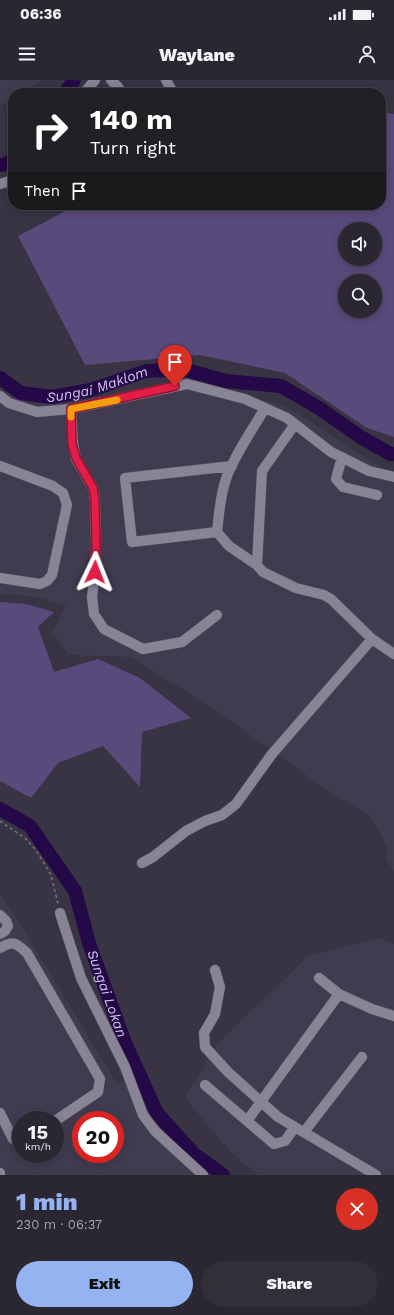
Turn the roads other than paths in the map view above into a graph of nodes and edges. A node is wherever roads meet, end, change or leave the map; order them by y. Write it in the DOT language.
graph roads {
  1 [pos="95,80"];
  2 [pos="110,80"];
  3 [pos="88,88"];
  4 [pos="119,88"];
  5 [pos="0,396"];
  6 [pos="265,408"];
  7 [pos="71,409"];
  8 [pos="294,424"];
  9 [pos="342,457"];
  10 [pos="0,466"];
  11 [pos="232,466"];
  12 [pos="394,477"];
  13 [pos="378,495"];
  14 [pos="217,532"];
  15 [pos="257,565"];
  16 [pos="0,578"];
  17 [pos="217,615"];
  18 [pos="372,639"];
  19 [pos="394,654"];
  20 [pos="142,863"];
  21 [pos="60,913"];
  22 [pos="0,915"];
  23 [pos="0,934"];
  24 [pos="0,948"];
  25 [pos="215,970"];
  26 [pos="319,978"];
  27 [pos="339,994"];
  28 [pos="394,1016"];
  29 [pos="362,1056"];
  30 [pos="205,1085"];
  31 [pos="261,1102"];
  32 [pos="0,1113"];
  33 [pos="64,1115"];
  34 [pos="247,1121"];
  35 [pos="300,1129"];
  36 [pos="12,1139"];
  37 [pos="203,1175"];
  38 [pos="376,1175"];
  1 -- 3 [label="street"];
  2 -- 4 [label="street"];
  5 -- 7 [label="street"];
  6 -- 7 [label="street"];
  6 -- 8 [label="street"];
  6 -- 11 [label="street"];
  7 -- 17 [label="street"];
  8 -- 9 [label="street"];
  8 -- 15 [label="street"];
  9 -- 12 [label="street"];
  9 -- 13 [label="street"];
  10 -- 16 [label="street"];
  11 -- 14 [label="street"];
  11 -- 14 [label="street"];
  14 -- 15 [label="street"];
  15 -- 18 [label="street"];
  18 -- 19 [label="street"];
  18 -- 20 [label="street"];
  21 -- 37 [label="street"];
  22 -- 23 [label="street"];
  24 -- 33 [label="street"];
  25 -- 31 [label="street"];
  26 -- 27 [label="street"];
  27 -- 28 [label="street"];
  27 -- 31 [label="street"];
  29 -- 35 [label="street"];
  30 -- 34 [label="street"];
  31 -- 34 [label="street"];
  31 -- 35 [label="street"];
  32 -- 36 [label="street"];
  34 -- 35 [label="street"];
  35 -- 38 [label="street"];
}
